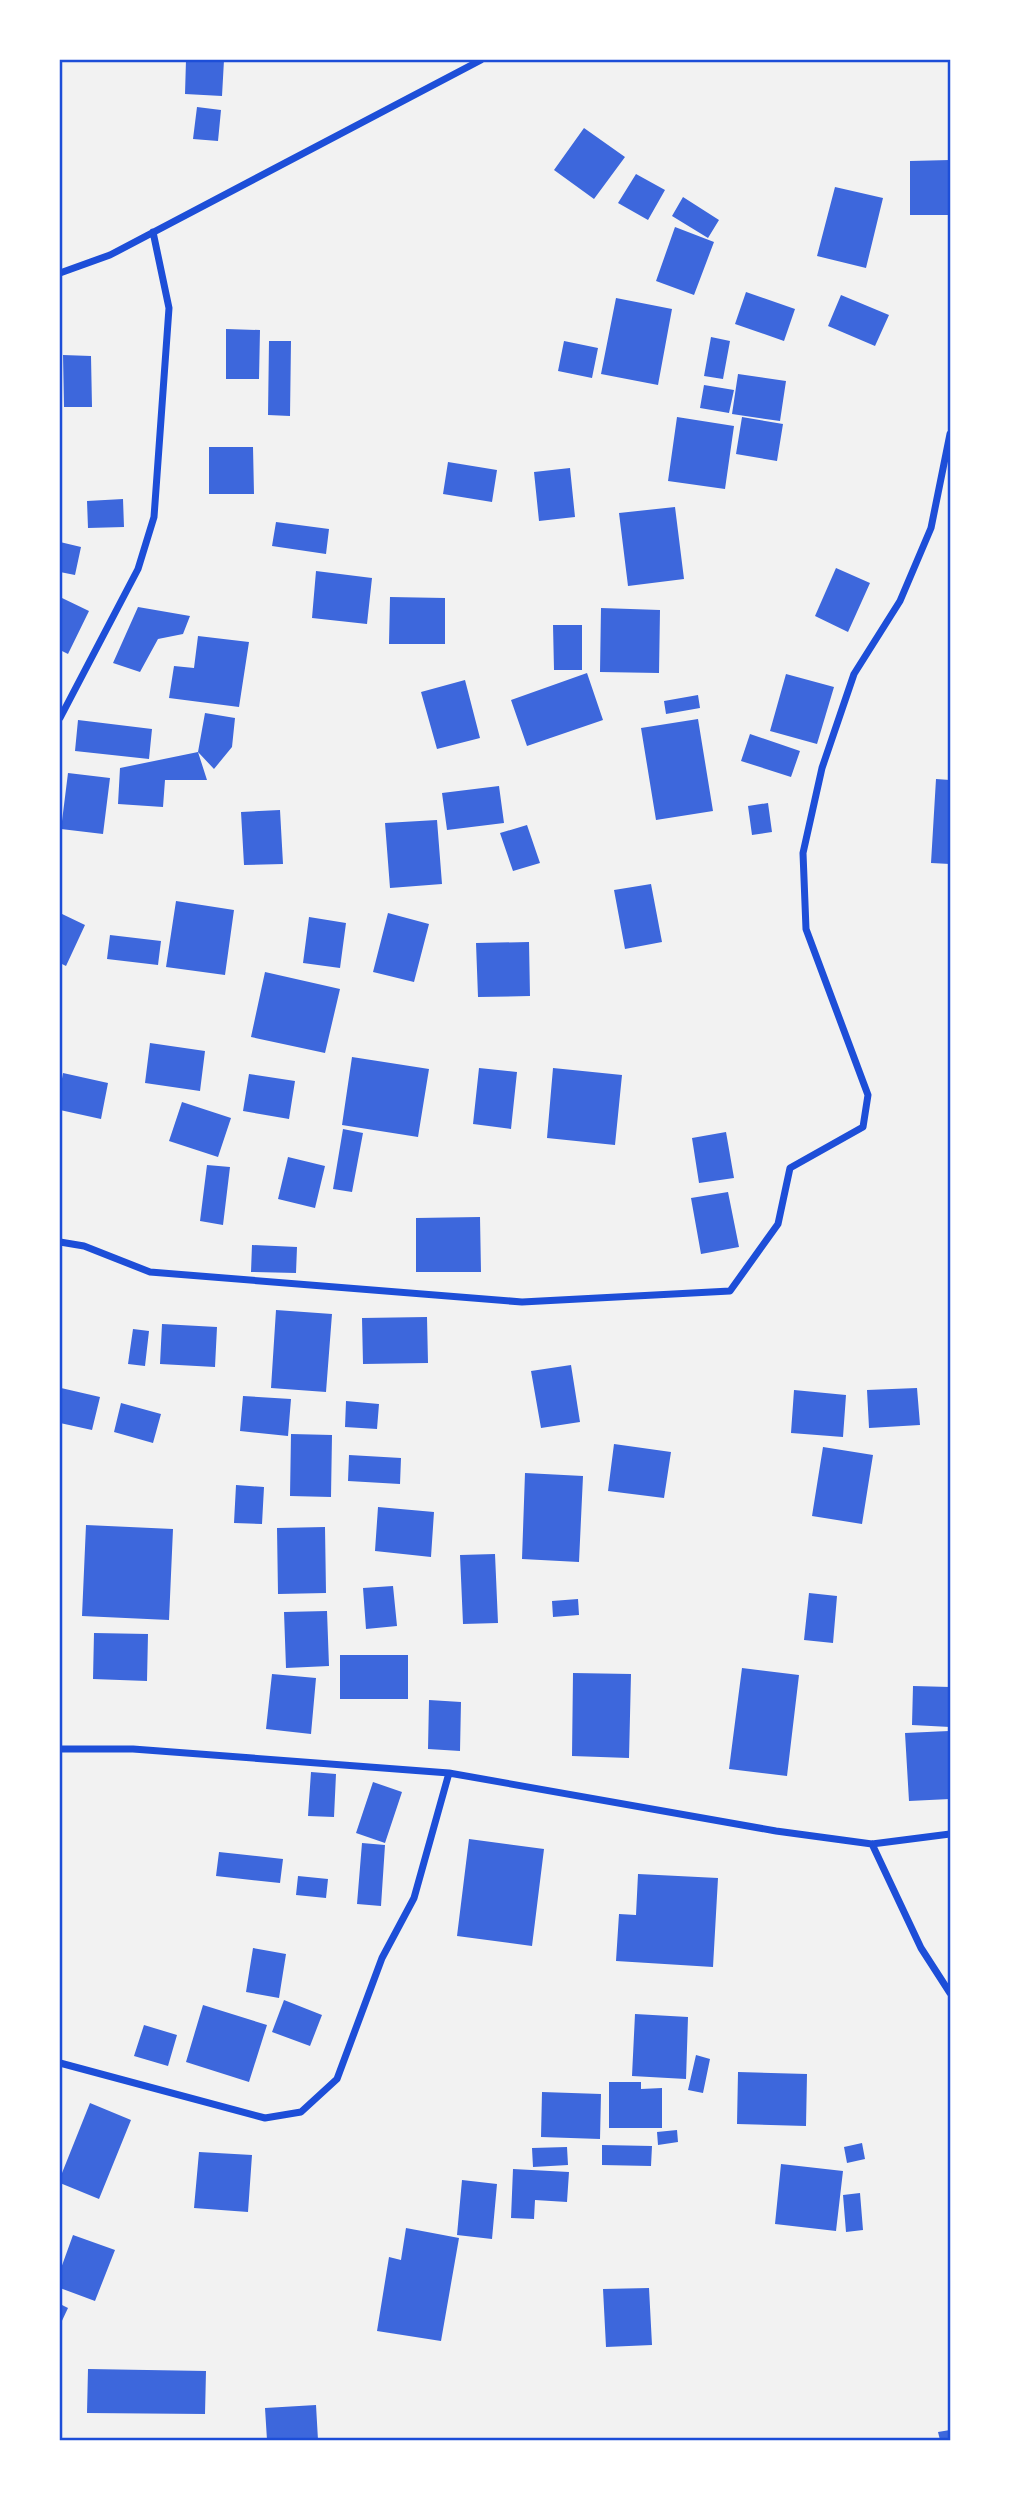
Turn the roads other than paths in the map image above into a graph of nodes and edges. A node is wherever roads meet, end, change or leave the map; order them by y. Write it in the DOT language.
graph roads {
  1 [pos="481,60"];
  2 [pos="153,232"];
  3 [pos="60,273"];
  4 [pos="950,434"];
  5 [pos="60,718"];
  6 [pos="60,1242"];
  7 [pos="60,1749"];
  8 [pos="449,1773"];
  9 [pos="950,1834"];
  10 [pos="872,1844"];
  11 [pos="950,1993"];
  12 [pos="60,2063"];
  1 -- 2 [label="street"];
  2 -- 3 [label="street"];
  2 -- 5 [label="street"];
  4 -- 6 [label="street"];
  7 -- 8 [label="street"];
  8 -- 10 [label="street"];
  8 -- 12 [label="street"];
  9 -- 10 [label="street"];
  10 -- 11 [label="street"];
}
